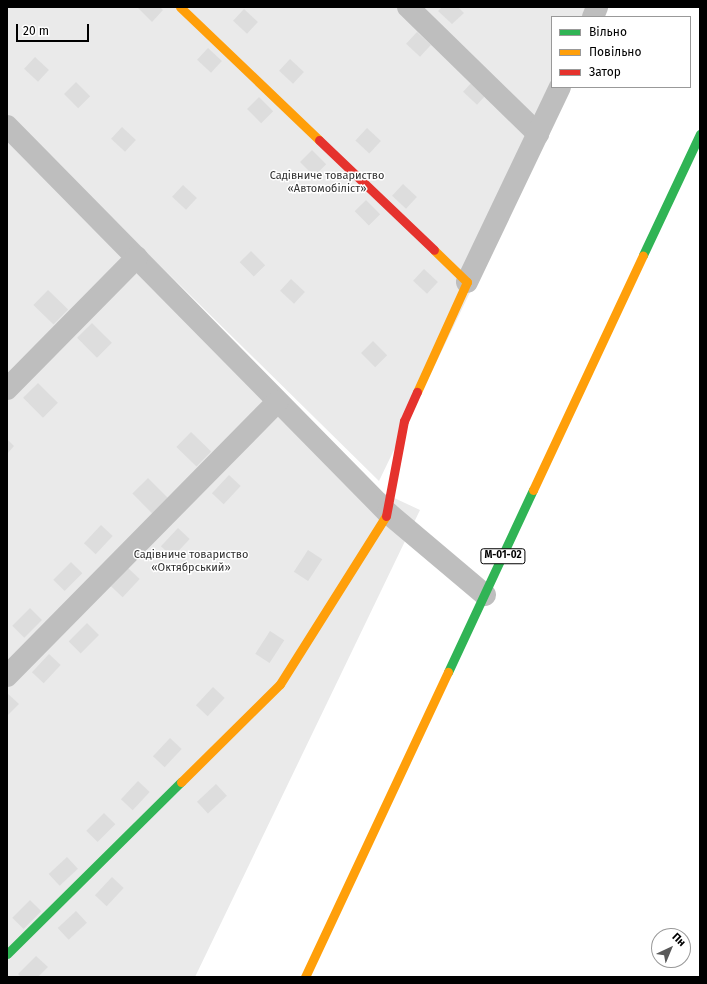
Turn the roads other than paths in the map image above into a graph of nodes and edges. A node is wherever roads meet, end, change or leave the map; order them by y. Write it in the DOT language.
graph roads {
  1 [pos="180,7"];
  2 [pos="408,7"];
  3 [pos="560,88"];
  4 [pos="7,126"];
  5 [pos="538,134"];
  6 [pos="700,134"];
  7 [pos="137,257"];
  8 [pos="467,282"];
  9 [pos="7,389"];
  10 [pos="277,402"];
  11 [pos="388,513"];
  12 [pos="485,596"];
  13 [pos="7,676"];
  14 [pos="7,954"];
  15 [pos="305,977"];
  1 -- 8 [label="street"];
  2 -- 5 [label="street"];
  3 -- 5 [label="street"];
  4 -- 7 [label="street"];
  5 -- 8 [label="street"];
  6 -- 12 [label="street, М-01-02"];
  7 -- 9 [label="street"];
  7 -- 10 [label="street"];
  8 -- 11 [label="street"];
  10 -- 11 [label="street"];
  10 -- 13 [label="street"];
  11 -- 12 [label="street"];
  11 -- 14 [label="street"];
  12 -- 15 [label="street, М-01-02"];
}
